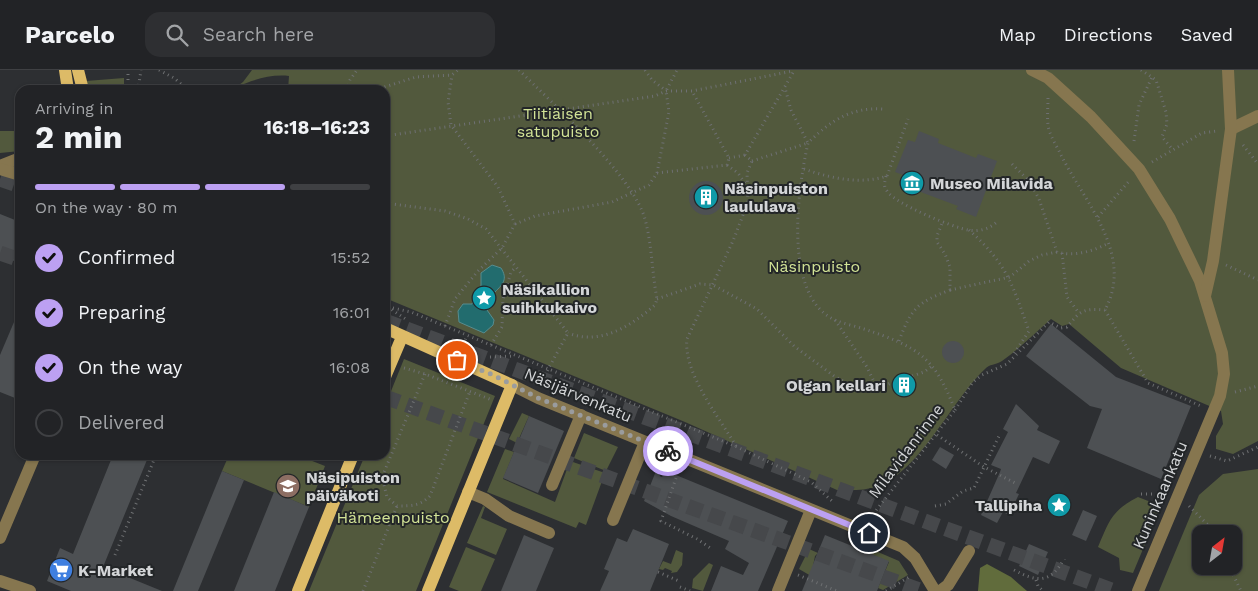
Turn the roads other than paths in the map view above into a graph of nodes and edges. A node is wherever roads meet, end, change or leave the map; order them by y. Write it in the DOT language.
graph roads {
  1 [pos="66,70"];
  2 [pos="78,70"];
  3 [pos="1032,70"];
  4 [pos="1228,70"];
  5 [pos="68,85"];
  6 [pos="82,85"];
  7 [pos="1258,116"];
  8 [pos="1231,129"];
  9 [pos="15,160"];
  10 [pos="0,168"];
  11 [pos="15,174"];
  12 [pos="1205,296"];
  13 [pos="390,330"];
  14 [pos="402,336"];
  15 [pos="390,365"];
  16 [pos="512,385"];
  17 [pos="581,416"];
  18 [pos="645,442"];
  19 [pos="671,452"];
  20 [pos="33,460"];
  21 [pos="351,460"];
  22 [pos="664,469"];
  23 [pos="552,485"];
  24 [pos="468,492"];
  25 [pos="811,510"];
  26 [pos="613,520"];
  27 [pos="549,533"];
  28 [pos="0,538"];
  29 [pos="969,551"];
  30 [pos="0,581"];
  31 [pos="30,591"];
  32 [pos="298,591"];
  33 [pos="428,591"];
  34 [pos="778,591"];
  35 [pos="935,591"];
  36 [pos="940,591"];
  37 [pos="1138,591"];
  1 -- 5 [label="main road"];
  2 -- 6 [label="main road"];
  3 -- 12 [label="street, Kuninkaankatu"];
  4 -- 8 [label="street"];
  7 -- 8 [label="street"];
  8 -- 12 [label="street"];
  9 -- 10 [label="street"];
  10 -- 11 [label="street"];
  12 -- 37 [label="street, Kuninkaankatu"];
  13 -- 14 [label="main road, Näsijärvenkatu"];
  14 -- 15 [label="main road"];
  14 -- 16 [label="main road, Näsijärvenkatu"];
  16 -- 17 [label="street, Näsijärvenkatu"];
  16 -- 24 [label="main road"];
  17 -- 18 [label="street, Näsijärvenkatu"];
  17 -- 23 [label="street"];
  18 -- 19 [label="street, Näsijärvenkatu"];
  18 -- 26 [label="street"];
  19 -- 22 [label="street"];
  19 -- 25 [label="street, Näsijärvenkatu"];
  20 -- 28 [label="street"];
  21 -- 32 [label="main road"];
  24 -- 27 [label="street"];
  24 -- 33 [label="main road"];
  25 -- 34 [label="street"];
  25 -- 35 [label="street, Näsijärvenkatu"];
  29 -- 36 [label="street"];
  30 -- 31 [label="street"];
}
